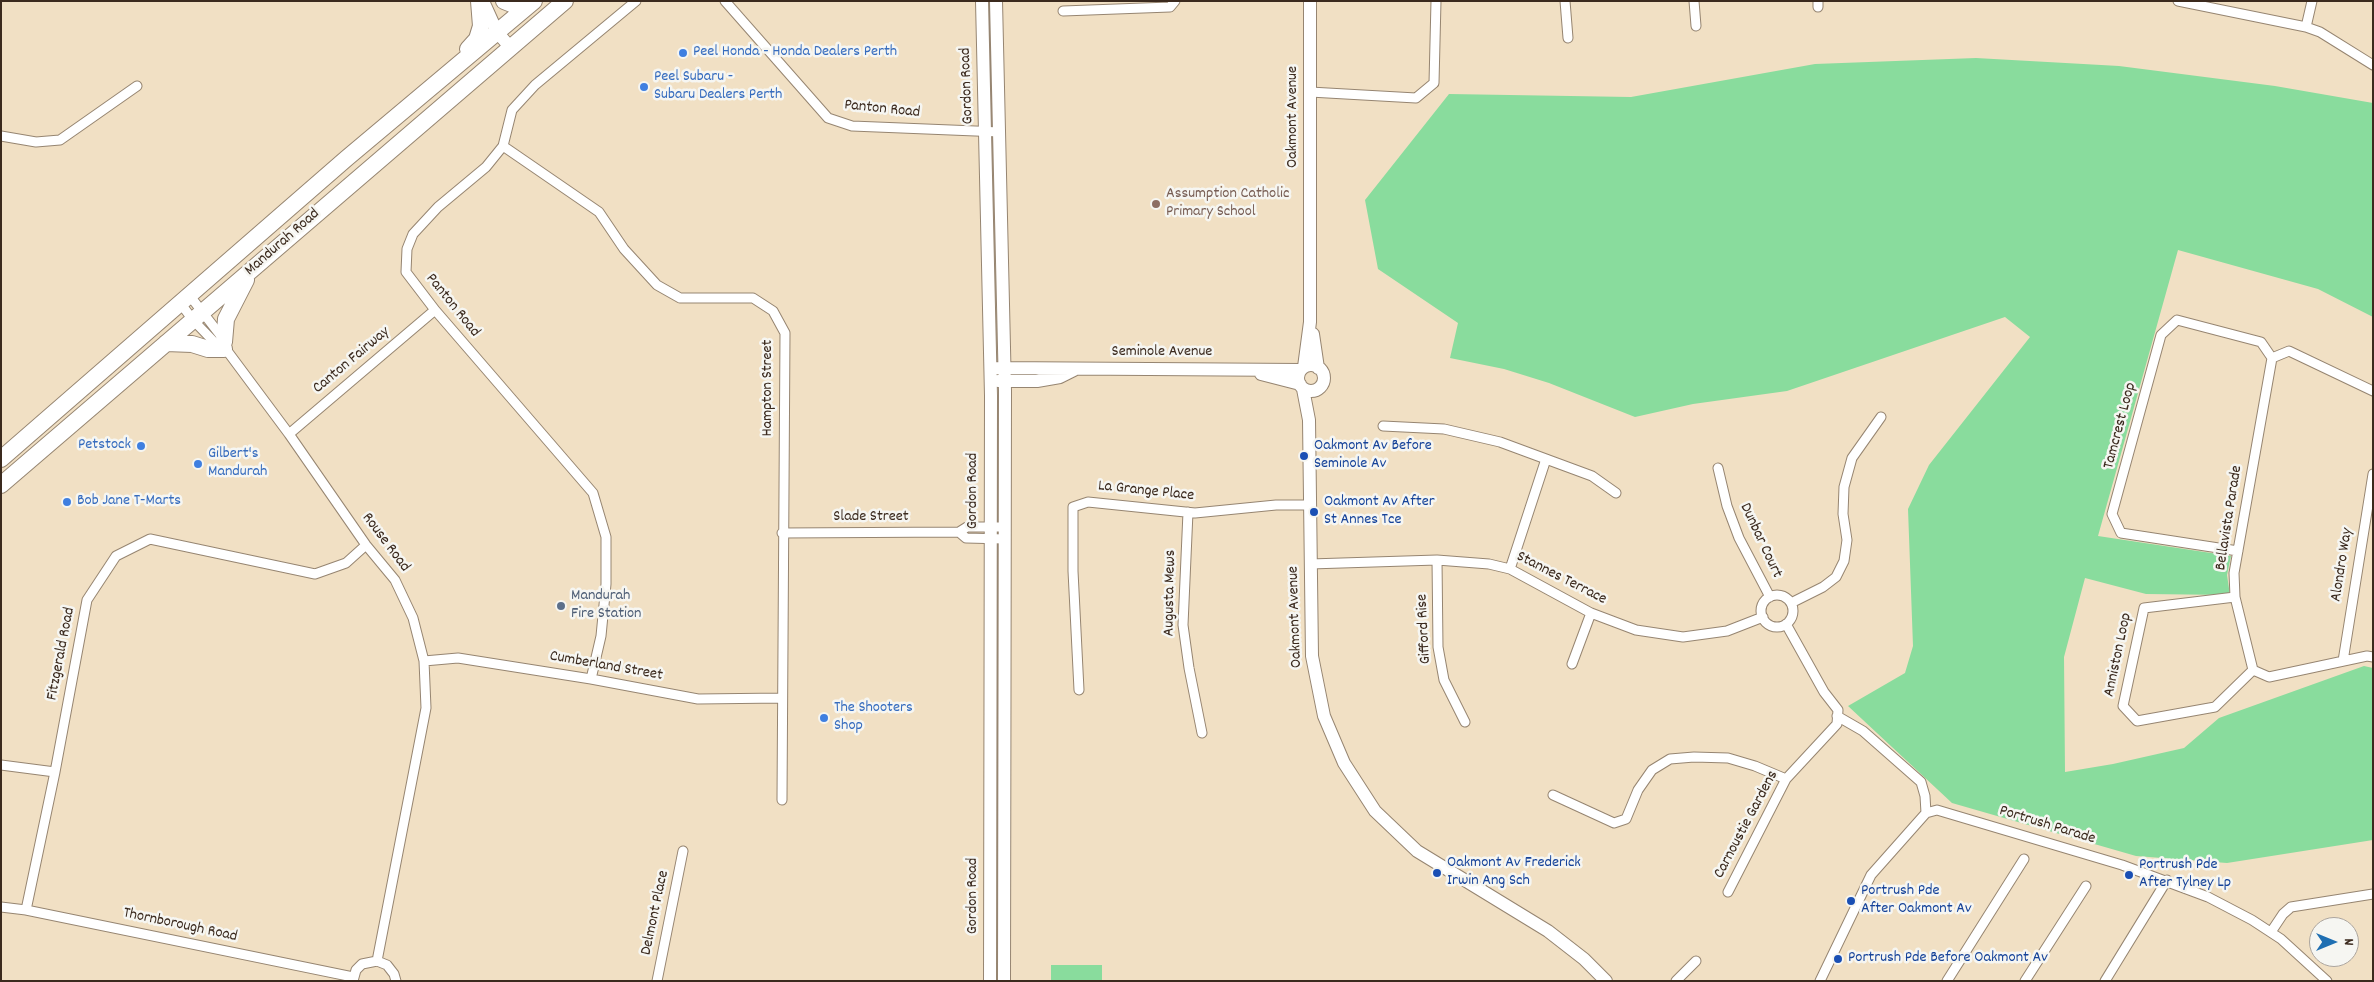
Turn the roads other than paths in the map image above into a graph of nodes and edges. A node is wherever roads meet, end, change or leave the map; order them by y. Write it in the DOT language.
graph roads {
  1 [pos="482,1"];
  2 [pos="504,1"];
  3 [pos="565,1"];
  4 [pos="636,1"];
  5 [pos="725,1"];
  6 [pos="982,1"];
  7 [pos="996,1"];
  8 [pos="1175,1"];
  9 [pos="1310,1"];
  10 [pos="1436,1"];
  11 [pos="1565,1"];
  12 [pos="1694,1"];
  13 [pos="2312,1"];
  14 [pos="2182,2"];
  15 [pos="532,3"];
  16 [pos="1062,11"];
  17 [pos="1696,26"];
  18 [pos="2306,27"];
  19 [pos="501,29"];
  20 [pos="1568,38"];
  21 [pos="514,44"];
  22 [pos="2373,65"];
  23 [pos="447,74"];
  24 [pos="137,86"];
  25 [pos="1310,92"];
  26 [pos="985,132"];
  27 [pos="1000,132"];
  28 [pos="1,136"];
  29 [pos="503,146"];
  30 [pos="252,269"];
  31 [pos="186,300"];
  32 [pos="434,310"];
  33 [pos="198,316"];
  34 [pos="1310,322"];
  35 [pos="166,344"];
  36 [pos="225,348"];
  37 [pos="2272,358"];
  38 [pos="991,368"];
  39 [pos="1004,368"];
  40 [pos="1303,368"];
  41 [pos="1318,368"];
  42 [pos="1247,369"];
  43 [pos="1076,370"];
  44 [pos="991,381"];
  45 [pos="1004,381"];
  46 [pos="1301,386"];
  47 [pos="1320,387"];
  48 [pos="2373,391"];
  49 [pos="1881,417"];
  50 [pos="1309,420"];
  51 [pos="1383,426"];
  52 [pos="289,434"];
  53 [pos="1,459"];
  54 [pos="1546,460"];
  55 [pos="1718,468"];
  56 [pos="2373,474"];
  57 [pos="1,485"];
  58 [pos="1616,493"];
  59 [pos="1310,505"];
  60 [pos="1188,512"];
  61 [pos="782,533"];
  62 [pos="991,533"];
  63 [pos="1005,533"];
  64 [pos="366,545"];
  65 [pos="2238,551"];
  66 [pos="1437,560"];
  67 [pos="1310,564"];
  68 [pos="1510,568"];
  69 [pos="1770,597"];
  70 [pos="2235,597"];
  71 [pos="1791,603"];
  72 [pos="1591,613"];
  73 [pos="1763,617"];
  74 [pos="1786,624"];
  75 [pos="2373,657"];
  76 [pos="424,661"];
  77 [pos="2343,661"];
  78 [pos="1572,664"];
  79 [pos="2253,670"];
  80 [pos="591,679"];
  81 [pos="1080,690"];
  82 [pos="782,698"];
  83 [pos="1837,716"];
  84 [pos="1465,722"];
  85 [pos="1202,733"];
  86 [pos="1,765"];
  87 [pos="55,772"];
  88 [pos="1786,779"];
  89 [pos="1553,795"];
  90 [pos="782,800"];
  91 [pos="1926,813"];
  92 [pos="684,852"];
  93 [pos="2024,859"];
  94 [pos="2167,880"];
  95 [pos="2086,886"];
  96 [pos="1728,892"];
  97 [pos="2373,894"];
  98 [pos="1,908"];
  99 [pos="26,910"];
  100 [pos="2271,932"];
  101 [pos="377,961"];
  102 [pos="1696,961"];
  103 [pos="353,979"];
  104 [pos="396,981"];
  105 [pos="657,981"];
  106 [pos="990,981"];
  107 [pos="1004,981"];
  108 [pos="1606,981"];
  109 [pos="1676,981"];
  110 [pos="1820,981"];
  111 [pos="1947,981"];
  112 [pos="2024,981"];
  113 [pos="2104,981"];
  114 [pos="2327,981"];
  1 -- 19 [label="main road"];
  1 -- 23 [label="highway"];
  2 -- 15 [label="highway"];
  3 -- 21 [label="highway, Mandurah Road"];
  4 -- 29 [label="street, Panton Road"];
  5 -- 26 [label="street, Panton Road"];
  6 -- 26 [label="main road, Gordon Road"];
  7 -- 27 [label="main road, Gordon Road"];
  8 -- 16 [label="street"];
  9 -- 25 [label="main road, Oakmont Avenue"];
  10 -- 25 [label="street"];
  11 -- 20 [label="street"];
  12 -- 17 [label="street"];
  13 -- 18 [label="street"];
  14 -- 18 [label="street"];
  15 -- 19 [label="highway, Mandurah Road"];
  18 -- 22 [label="street"];
  19 -- 21 [label="main road"];
  19 -- 23 [label="highway, Mandurah Road"];
  21 -- 30 [label="highway, Mandurah Road"];
  23 -- 31 [label="highway, Mandurah Road"];
  24 -- 28 [label="street"];
  25 -- 34 [label="main road, Oakmont Avenue"];
  26 -- 27 [label="street, Panton Road"];
  26 -- 38 [label="main road, Gordon Road"];
  27 -- 39 [label="main road, Gordon Road"];
  29 -- 32 [label="street, Panton Road"];
  29 -- 61 [label="street, Hampton Street"];
  30 -- 33 [label="highway, Mandurah Road"];
  30 -- 36 [label="highway"];
  31 -- 33 [label="street, Rouse Road"];
  31 -- 53 [label="highway, Mandurah Road"];
  32 -- 52 [label="street, Canton Fairway"];
  32 -- 80 [label="street, Panton Road"];
  33 -- 35 [label="highway, Mandurah Road"];
  33 -- 36 [label="street, Rouse Road"];
  34 -- 40 [label="main road, Oakmont Avenue"];
  34 -- 41 [label="main road, Oakmont Avenue"];
  35 -- 36 [label="highway"];
  35 -- 57 [label="highway, Mandurah Road"];
  36 -- 52 [label="street, Rouse Road"];
  37 -- 48 [label="street"];
  37 -- 65 [label="street, Bellavista Parade"];
  37 -- 65 [label="street, Tamcrest Loop"];
  38 -- 39 [label="main road, Seminole Avenue"];
  38 -- 44 [label="main road, Gordon Road"];
  39 -- 43 [label="main road, Seminole Avenue"];
  39 -- 45 [label="main road, Gordon Road"];
  40 -- 41 [label="main road"];
  40 -- 42 [label="main road, Seminole Avenue"];
  40 -- 46 [label="main road"];
  41 -- 47 [label="main road"];
  42 -- 43 [label="main road, Seminole Avenue"];
  42 -- 46 [label="main road, Seminole Avenue"];
  43 -- 45 [label="main road, Seminole Avenue"];
  44 -- 45 [label="main road, Seminole Avenue"];
  44 -- 62 [label="main road, Gordon Road"];
  45 -- 63 [label="main road, Gordon Road"];
  46 -- 47 [label="main road"];
  46 -- 50 [label="main road, Oakmont Avenue"];
  47 -- 50 [label="main road, Oakmont Avenue"];
  49 -- 71 [label="street"];
  50 -- 59 [label="main road, Oakmont Avenue"];
  51 -- 54 [label="street"];
  52 -- 64 [label="street, Rouse Road"];
  54 -- 58 [label="street"];
  54 -- 68 [label="street"];
  55 -- 69 [label="street, Dunbar Court"];
  56 -- 77 [label="street, Alondro Way"];
  59 -- 60 [label="street, La Grange Place"];
  59 -- 67 [label="main road, Oakmont Avenue"];
  60 -- 81 [label="street, La Grange Place"];
  60 -- 85 [label="street, Augusta Mews"];
  61 -- 62 [label="street, Slade Street"];
  61 -- 82 [label="street, Hampton Street"];
  62 -- 63 [label="street, Slade Street"];
  62 -- 106 [label="main road, Gordon Road"];
  63 -- 107 [label="main road, Gordon Road"];
  64 -- 76 [label="street, Rouse Road"];
  64 -- 87 [label="street, Fitzgerald Road"];
  65 -- 70 [label="street, Bellavista Parade"];
  66 -- 67 [label="street, Stannes Terrace"];
  66 -- 68 [label="street, Stannes Terrace"];
  66 -- 84 [label="street, Gifford Rise"];
  67 -- 108 [label="main road, Oakmont Avenue"];
  68 -- 72 [label="street, Stannes Terrace"];
  69 -- 71 [label="street"];
  69 -- 73 [label="street"];
  70 -- 79 [label="street, Bellavista Parade"];
  70 -- 79 [label="street, Anniston Loop"];
  71 -- 74 [label="street"];
  72 -- 73 [label="street, Stannes Terrace"];
  72 -- 78 [label="street"];
  73 -- 74 [label="street"];
  74 -- 83 [label="street"];
  75 -- 77 [label="street"];
  76 -- 80 [label="street, Cumberland Street"];
  76 -- 101 [label="street, Rouse Road"];
  77 -- 79 [label="street"];
  80 -- 82 [label="street, Cumberland Street"];
  82 -- 90 [label="street, Hampton Street"];
  83 -- 88 [label="street, Carnoustie Gardens"];
  83 -- 91 [label="street"];
  86 -- 87 [label="street"];
  87 -- 99 [label="street, Fitzgerald Road"];
  88 -- 89 [label="street"];
  88 -- 96 [label="street, Carnoustie Gardens"];
  91 -- 94 [label="street, Portrush Parade"];
  91 -- 110 [label="street"];
  92 -- 105 [label="street, Delmont Place"];
  93 -- 111 [label="street"];
  94 -- 100 [label="street, Portrush Parade"];
  94 -- 113 [label="street"];
  95 -- 112 [label="street"];
  97 -- 100 [label="street"];
  98 -- 99 [label="street, Thornborough Road"];
  99 -- 103 [label="street, Thornborough Road"];
  100 -- 114 [label="street, Portrush Parade"];
  101 -- 103 [label="street"];
  101 -- 104 [label="street"];
  102 -- 109 [label="street"];
}
